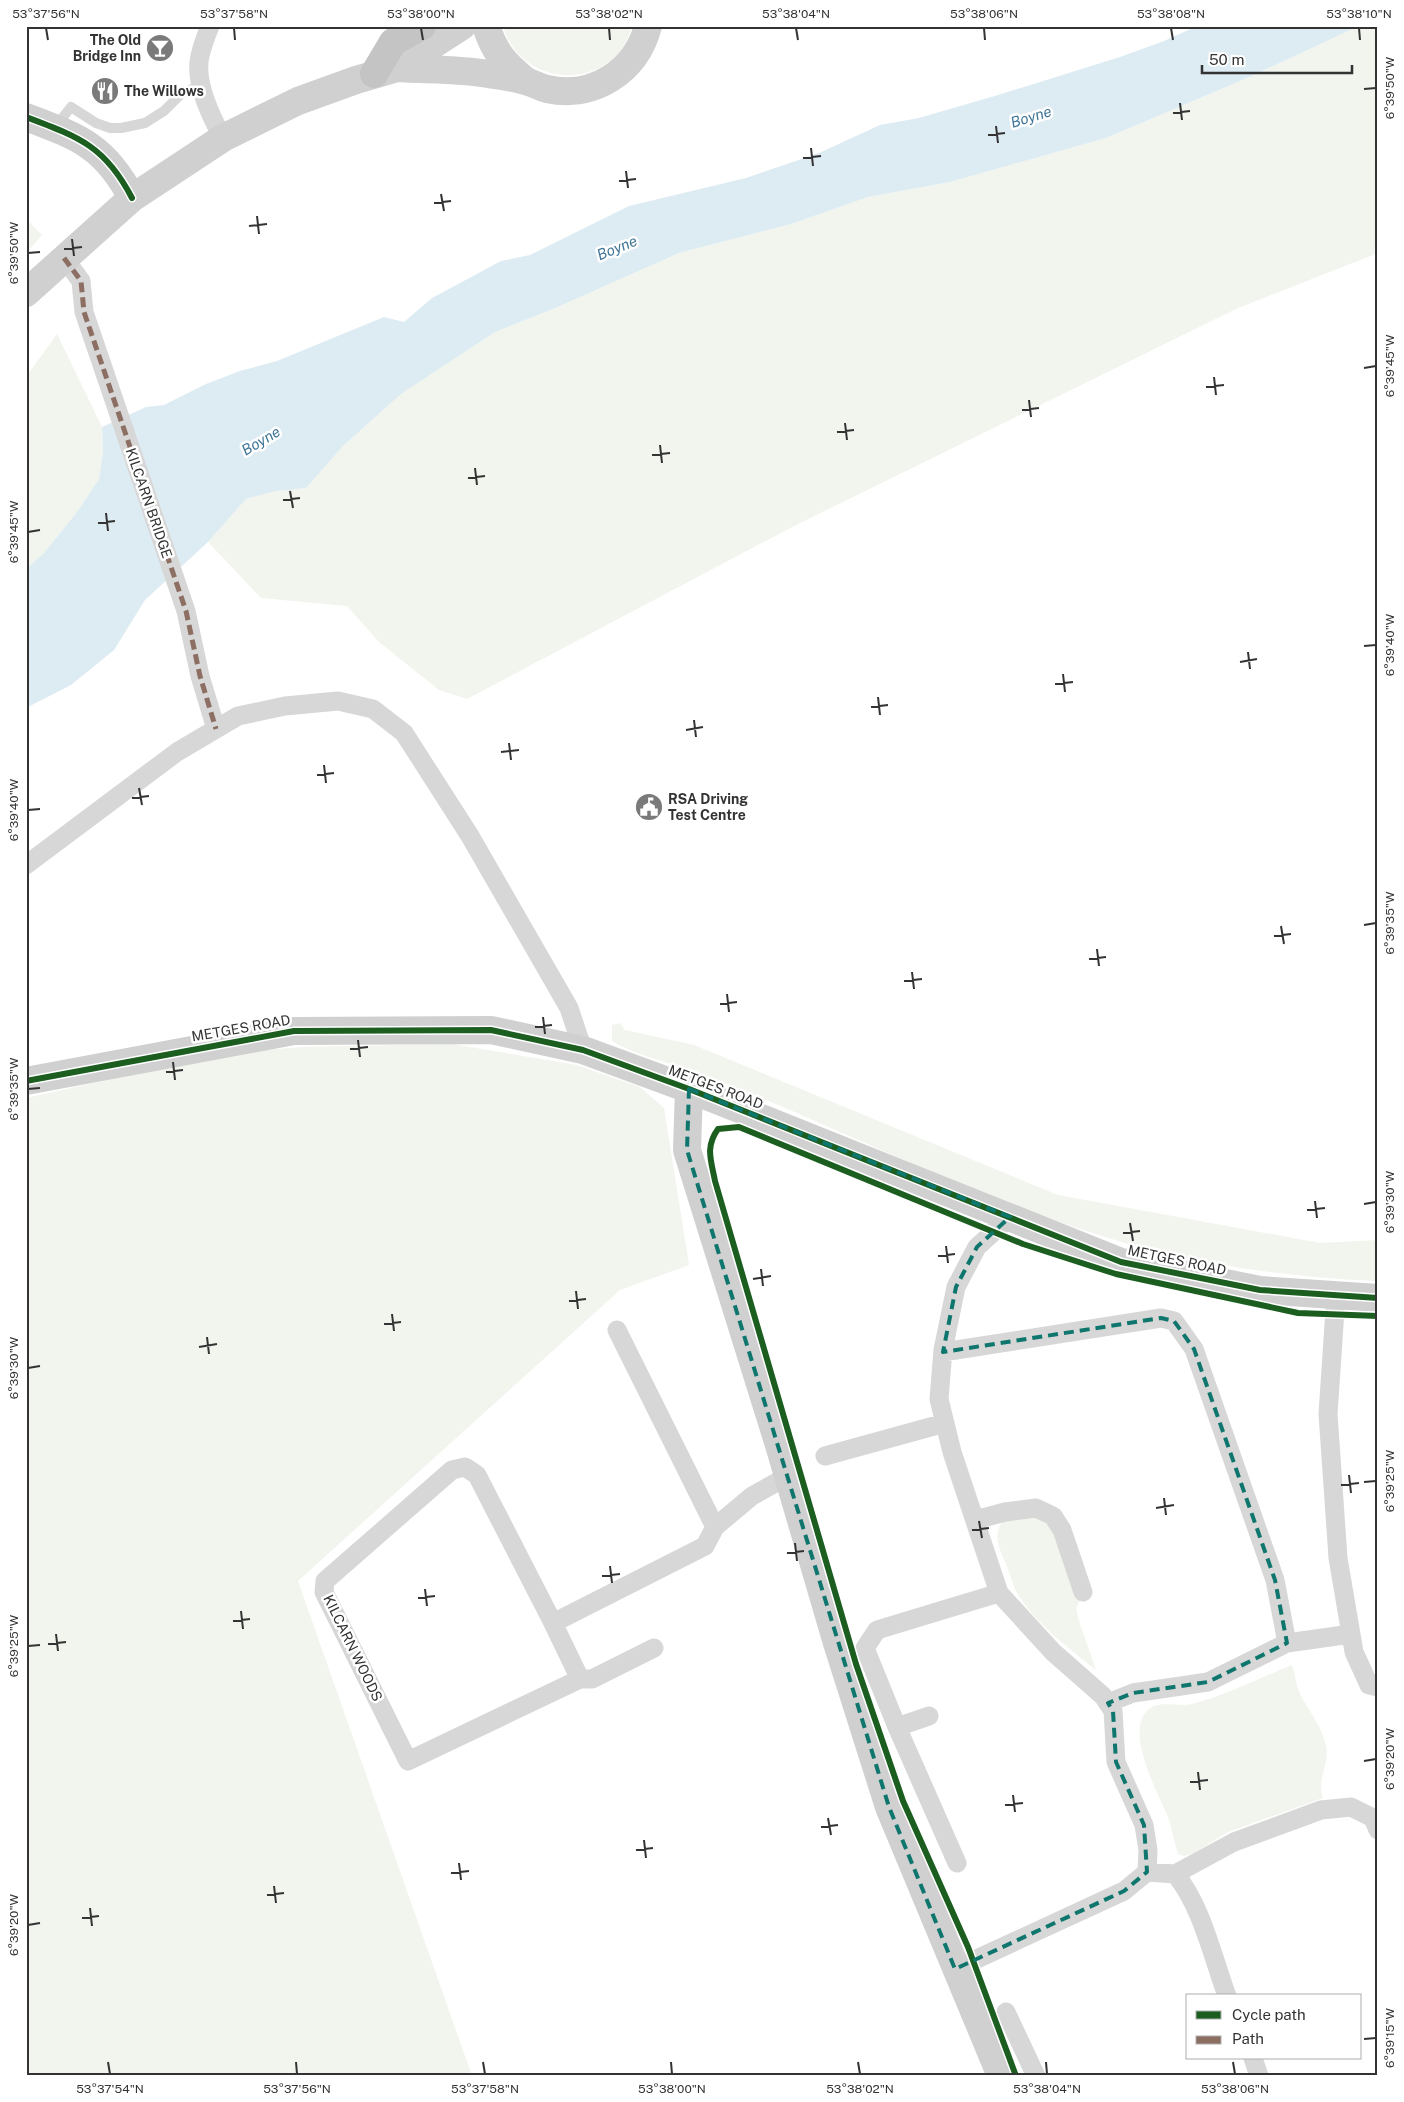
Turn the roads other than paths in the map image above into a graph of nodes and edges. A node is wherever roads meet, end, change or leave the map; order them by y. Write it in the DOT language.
graph roads {
  1 [pos="210,26"];
  2 [pos="422,26"];
  3 [pos="462,26"];
  4 [pos="486,26"];
  5 [pos="648,26"];
  6 [pos="386,71"];
  7 [pos="526,81"];
  8 [pos="201,84"];
  9 [pos="26,117"];
  10 [pos="55,128"];
  11 [pos="223,138"];
  12 [pos="132,198"];
  13 [pos="64,258"];
  14 [pos="26,293"];
  15 [pos="216,729"];
  16 [pos="26,865"];
  17 [pos="583,1050"];
  18 [pos="26,1081"];
  19 [pos="689,1089"];
  20 [pos="1010,1217"];
  21 [pos="1336,1295"];
  22 [pos="1378,1298"];
  23 [pos="617,1330"];
  24 [pos="943,1352"];
  25 [pos="945,1422"];
  26 [pos="825,1456"];
  27 [pos="788,1476"];
  28 [pos="975,1520"];
  29 [pos="716,1527"];
  30 [pos="1083,1592"];
  31 [pos="999,1593"];
  32 [pos="553,1623"];
  33 [pos="1351,1634"];
  34 [pos="1287,1643"];
  35 [pos="654,1648"];
  36 [pos="580,1679"];
  37 [pos="1373,1686"];
  38 [pos="1108,1703"];
  39 [pos="929,1716"];
  40 [pos="896,1726"];
  41 [pos="1378,1830"];
  42 [pos="957,1863"];
  43 [pos="1147,1872"];
  44 [pos="1175,1874"];
  45 [pos="955,1970"];
  46 [pos="1226,1994"];
  47 [pos="1006,2012"];
  48 [pos="1254,2060"];
  49 [pos="1001,2076"];
  50 [pos="1036,2076"];
  51 [pos="1259,2076"];
  1 -- 8 [label="street"];
  2 -- 6 [label="highway"];
  3 -- 6 [label="street"];
  4 -- 7 [label="street"];
  5 -- 7 [label="street"];
  6 -- 7 [label="street"];
  6 -- 11 [label="street"];
  8 -- 10 [label="lane"];
  8 -- 11 [label="street"];
  9 -- 10 [label="street"];
  10 -- 12 [label="street"];
  11 -- 12 [label="street"];
  12 -- 13 [label="street"];
  13 -- 14 [label="street"];
  13 -- 15 [label="street, KILCARN BRIDGE"];
  15 -- 16 [label="street"];
  15 -- 17 [label="street"];
  17 -- 18 [label="street, METGES ROAD"];
  17 -- 19 [label="street, METGES ROAD"];
  19 -- 20 [label="street, METGES ROAD"];
  19 -- 27 [label="street"];
  20 -- 21 [label="street, METGES ROAD"];
  20 -- 24 [label="street"];
  21 -- 22 [label="street, METGES ROAD"];
  21 -- 33 [label="street"];
  23 -- 29 [label="street"];
  24 -- 25 [label="street"];
  24 -- 34 [label="street"];
  25 -- 26 [label="street"];
  25 -- 28 [label="street"];
  27 -- 29 [label="street"];
  27 -- 45 [label="street"];
  28 -- 30 [label="street"];
  28 -- 31 [label="street"];
  29 -- 32 [label="street"];
  31 -- 38 [label="street"];
  31 -- 40 [label="street"];
  32 -- 36 [label="street, KILCARN WOODS"];
  32 -- 36 [label="street, KILCARN WOODS"];
  33 -- 34 [label="street"];
  33 -- 37 [label="street"];
  34 -- 38 [label="street"];
  35 -- 36 [label="street, KILCARN WOODS"];
  38 -- 43 [label="street"];
  39 -- 40 [label="street"];
  40 -- 42 [label="street"];
  41 -- 44 [label="street"];
  43 -- 44 [label="street"];
  43 -- 45 [label="street"];
  44 -- 46 [label="street"];
  45 -- 49 [label="street"];
  47 -- 50 [label="street"];
  48 -- 51 [label="street"];
}
